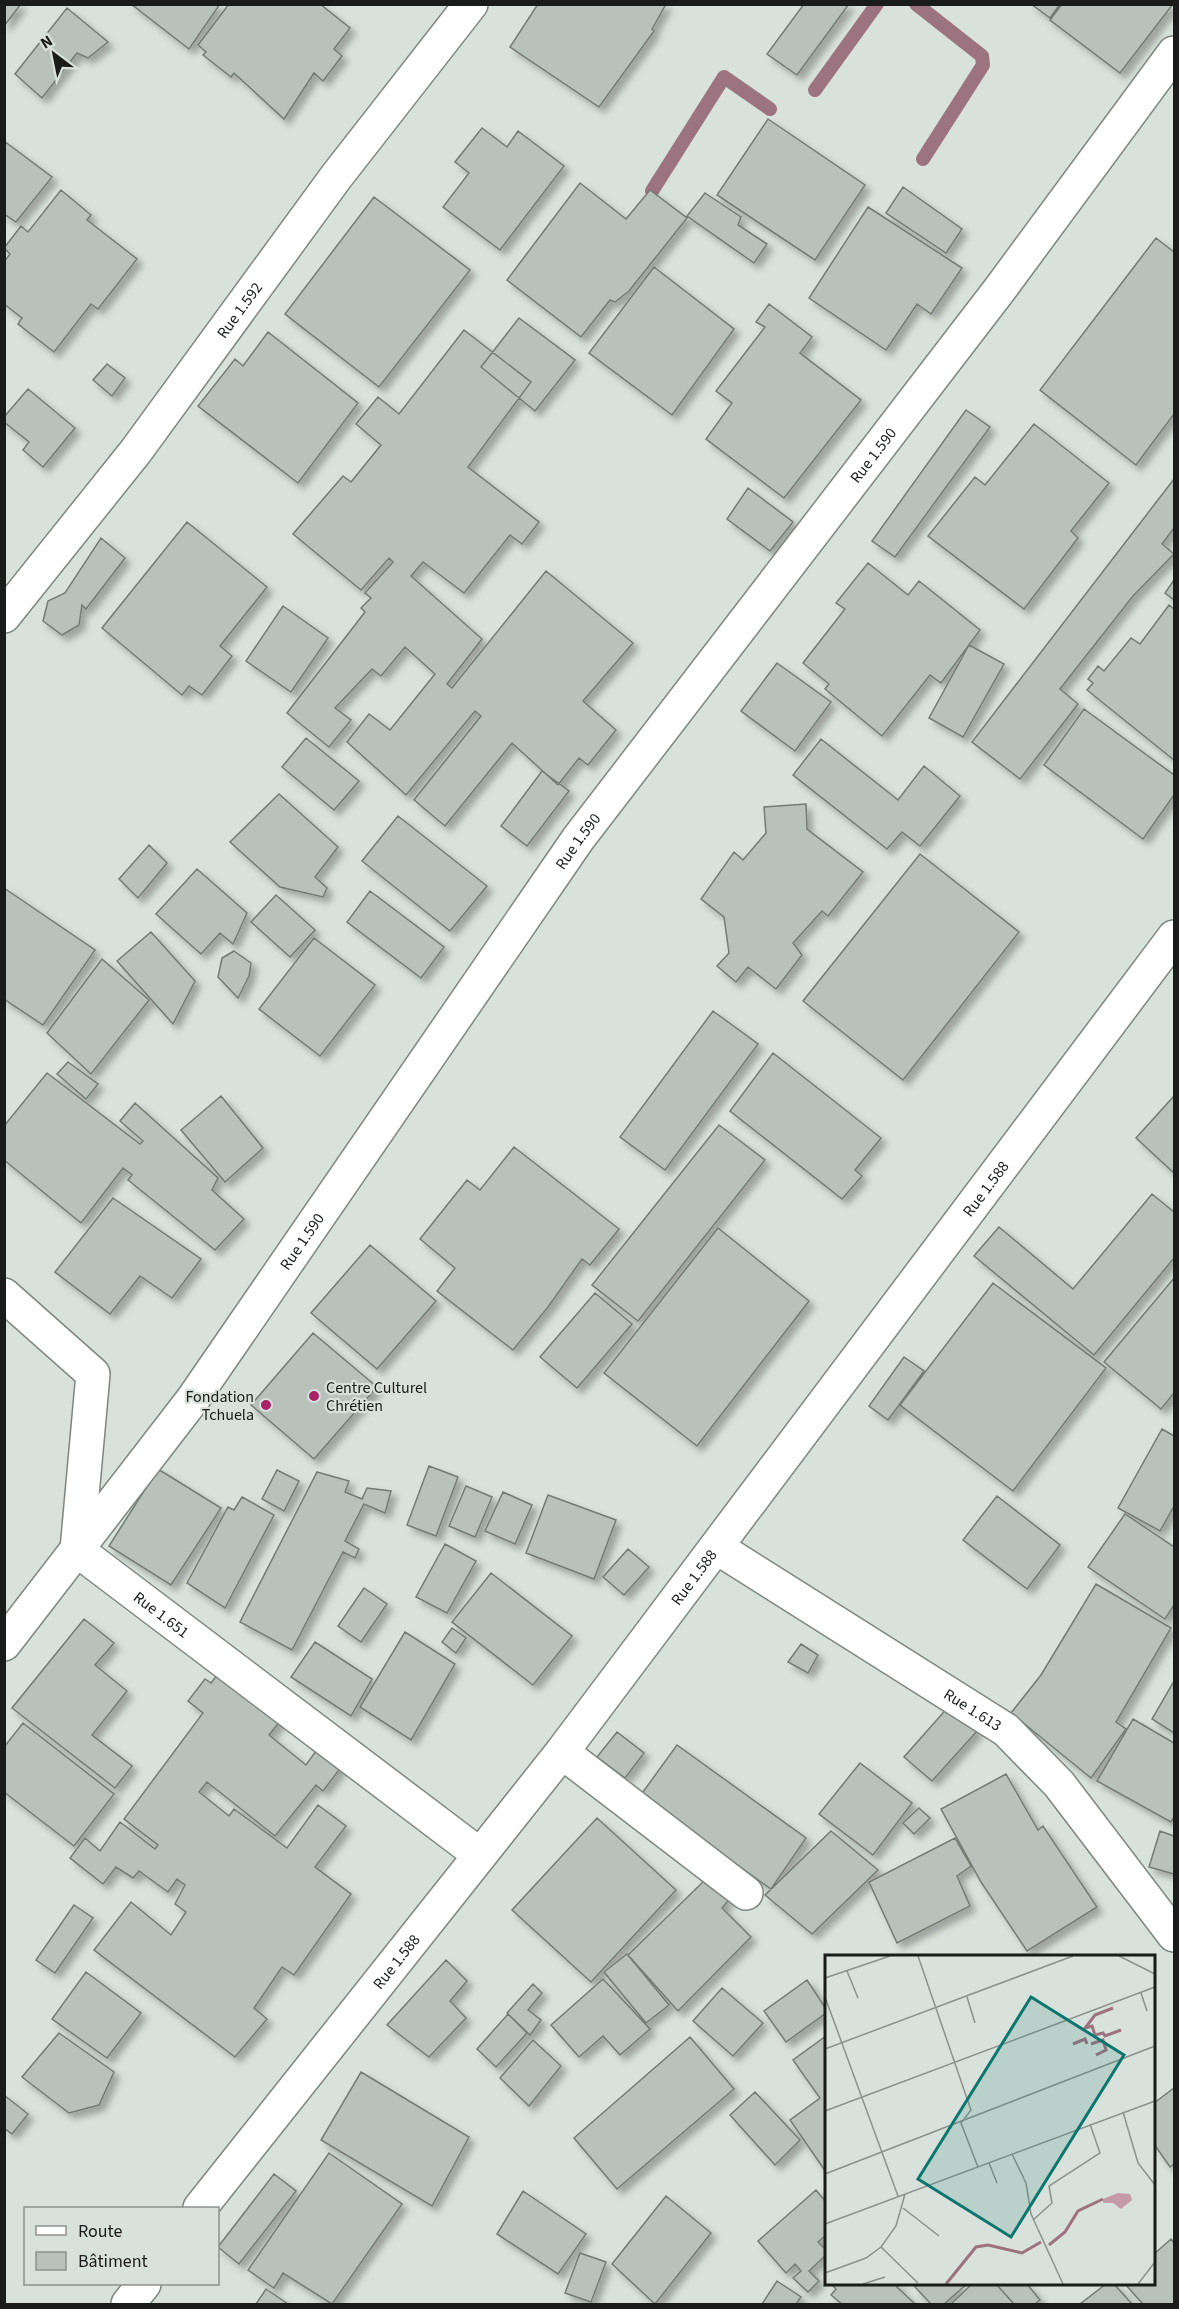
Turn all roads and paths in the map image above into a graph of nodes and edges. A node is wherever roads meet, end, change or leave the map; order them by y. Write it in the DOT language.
graph roads {
  1 [pos="471,4"];
  2 [pos="1174,53"];
  3 [pos="4,616"];
  4 [pos="1174,937"];
  5 [pos="4,1295"];
  6 [pos="716,1547"];
  7 [pos="78,1550"];
  8 [pos="4,1644"];
  9 [pos="562,1752"];
  10 [pos="480,1855"];
  11 [pos="747,1893"];
  12 [pos="1174,1935"];
  13 [pos="201,2207"];
  14 [pos="142,2285"];
  15 [pos="128,2304"];
  1 -- 3 [label="street, Rue 1.592"];
  2 -- 7 [label="street, Rue 1.590"];
  4 -- 6 [label="street, Rue 1.588"];
  5 -- 7 [label="street"];
  6 -- 9 [label="street, Rue 1.588"];
  6 -- 12 [label="street, Rue 1.613"];
  7 -- 8 [label="street, Rue 1.590"];
  7 -- 10 [label="street, Rue 1.651"];
  9 -- 10 [label="street, Rue 1.588"];
  9 -- 11 [label="street"];
  10 -- 13 [label="street, Rue 1.588"];
  14 -- 15 [label="street"];
}
